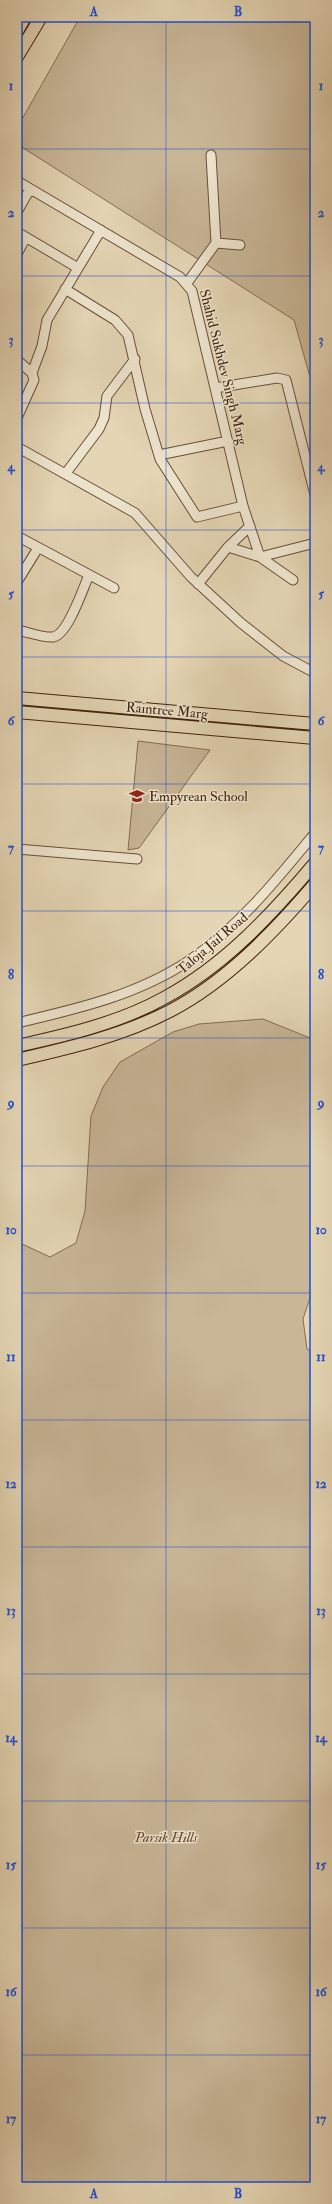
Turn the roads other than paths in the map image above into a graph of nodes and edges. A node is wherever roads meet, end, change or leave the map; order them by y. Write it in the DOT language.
graph roads {
  1 [pos="25,17"];
  2 [pos="41,17"];
  3 [pos="17,30"];
  4 [pos="17,57"];
  5 [pos="211,155"];
  6 [pos="17,181"];
  7 [pos="30,189"];
  8 [pos="17,212"];
  9 [pos="101,230"];
  10 [pos="17,232"];
  11 [pos="26,237"];
  12 [pos="216,243"];
  13 [pos="240,245"];
  14 [pos="17,254"];
  15 [pos="78,268"];
  16 [pos="187,283"];
  17 [pos="65,290"];
  18 [pos="135,359"];
  19 [pos="17,360"];
  20 [pos="32,373"];
  21 [pos="215,388"];
  22 [pos="17,418"];
  23 [pos="228,441"];
  24 [pos="17,447"];
  25 [pos="159,455"];
  26 [pos="66,473"];
  27 [pos="315,495"];
  28 [pos="243,506"];
  29 [pos="250,526"];
  30 [pos="17,536"];
  31 [pos="315,543"];
  32 [pos="228,547"];
  33 [pos="38,548"];
  34 [pos="260,557"];
  35 [pos="89,574"];
  36 [pos="293,580"];
  37 [pos="17,582"];
  38 [pos="198,584"];
  39 [pos="114,588"];
  40 [pos="17,630"];
  41 [pos="315,673"];
  42 [pos="17,698"];
  43 [pos="17,712"];
  44 [pos="315,724"];
  45 [pos="315,738"];
  46 [pos="315,833"];
  47 [pos="17,849"];
  48 [pos="137,859"];
  49 [pos="315,863"];
  50 [pos="315,884"];
  51 [pos="17,1023"];
  52 [pos="17,1046"];
  53 [pos="17,1060"];
  1 -- 3 [label="main road"];
  2 -- 4 [label="main road"];
  5 -- 12 [label="street"];
  6 -- 7 [label="street, Shahid Sukhdev Singh Marg"];
  7 -- 8 [label="street"];
  7 -- 9 [label="street, Shahid Sukhdev Singh Marg"];
  9 -- 15 [label="street"];
  9 -- 16 [label="street, Shahid Sukhdev Singh Marg"];
  10 -- 11 [label="street"];
  11 -- 14 [label="street"];
  11 -- 15 [label="street"];
  12 -- 13 [label="street"];
  12 -- 16 [label="street"];
  15 -- 17 [label="street"];
  16 -- 21 [label="street, Shahid Sukhdev Singh Marg"];
  17 -- 18 [label="street"];
  17 -- 20 [label="street"];
  18 -- 25 [label="street"];
  18 -- 26 [label="street"];
  19 -- 20 [label="street"];
  20 -- 22 [label="street"];
  21 -- 23 [label="street, Shahid Sukhdev Singh Marg"];
  21 -- 27 [label="street"];
  23 -- 25 [label="street"];
  23 -- 28 [label="street, Shahid Sukhdev Singh Marg"];
  24 -- 26 [label="street"];
  25 -- 28 [label="street"];
  26 -- 38 [label="street"];
  28 -- 29 [label="street, Shahid Sukhdev Singh Marg"];
  29 -- 32 [label="street"];
  29 -- 34 [label="street, Shahid Sukhdev Singh Marg"];
  30 -- 33 [label="street"];
  31 -- 34 [label="street"];
  32 -- 34 [label="street"];
  32 -- 38 [label="street"];
  33 -- 35 [label="street"];
  33 -- 37 [label="street"];
  34 -- 36 [label="street"];
  35 -- 39 [label="street"];
  35 -- 40 [label="street"];
  38 -- 41 [label="street"];
  42 -- 44 [label="main road, Raintree Marg"];
  43 -- 45 [label="main road, Raintree Marg"];
  46 -- 51 [label="street"];
  47 -- 48 [label="street"];
  49 -- 52 [label="main road, Taloja Jail Road"];
  50 -- 53 [label="main road, Taloja Jail Road"];
}
